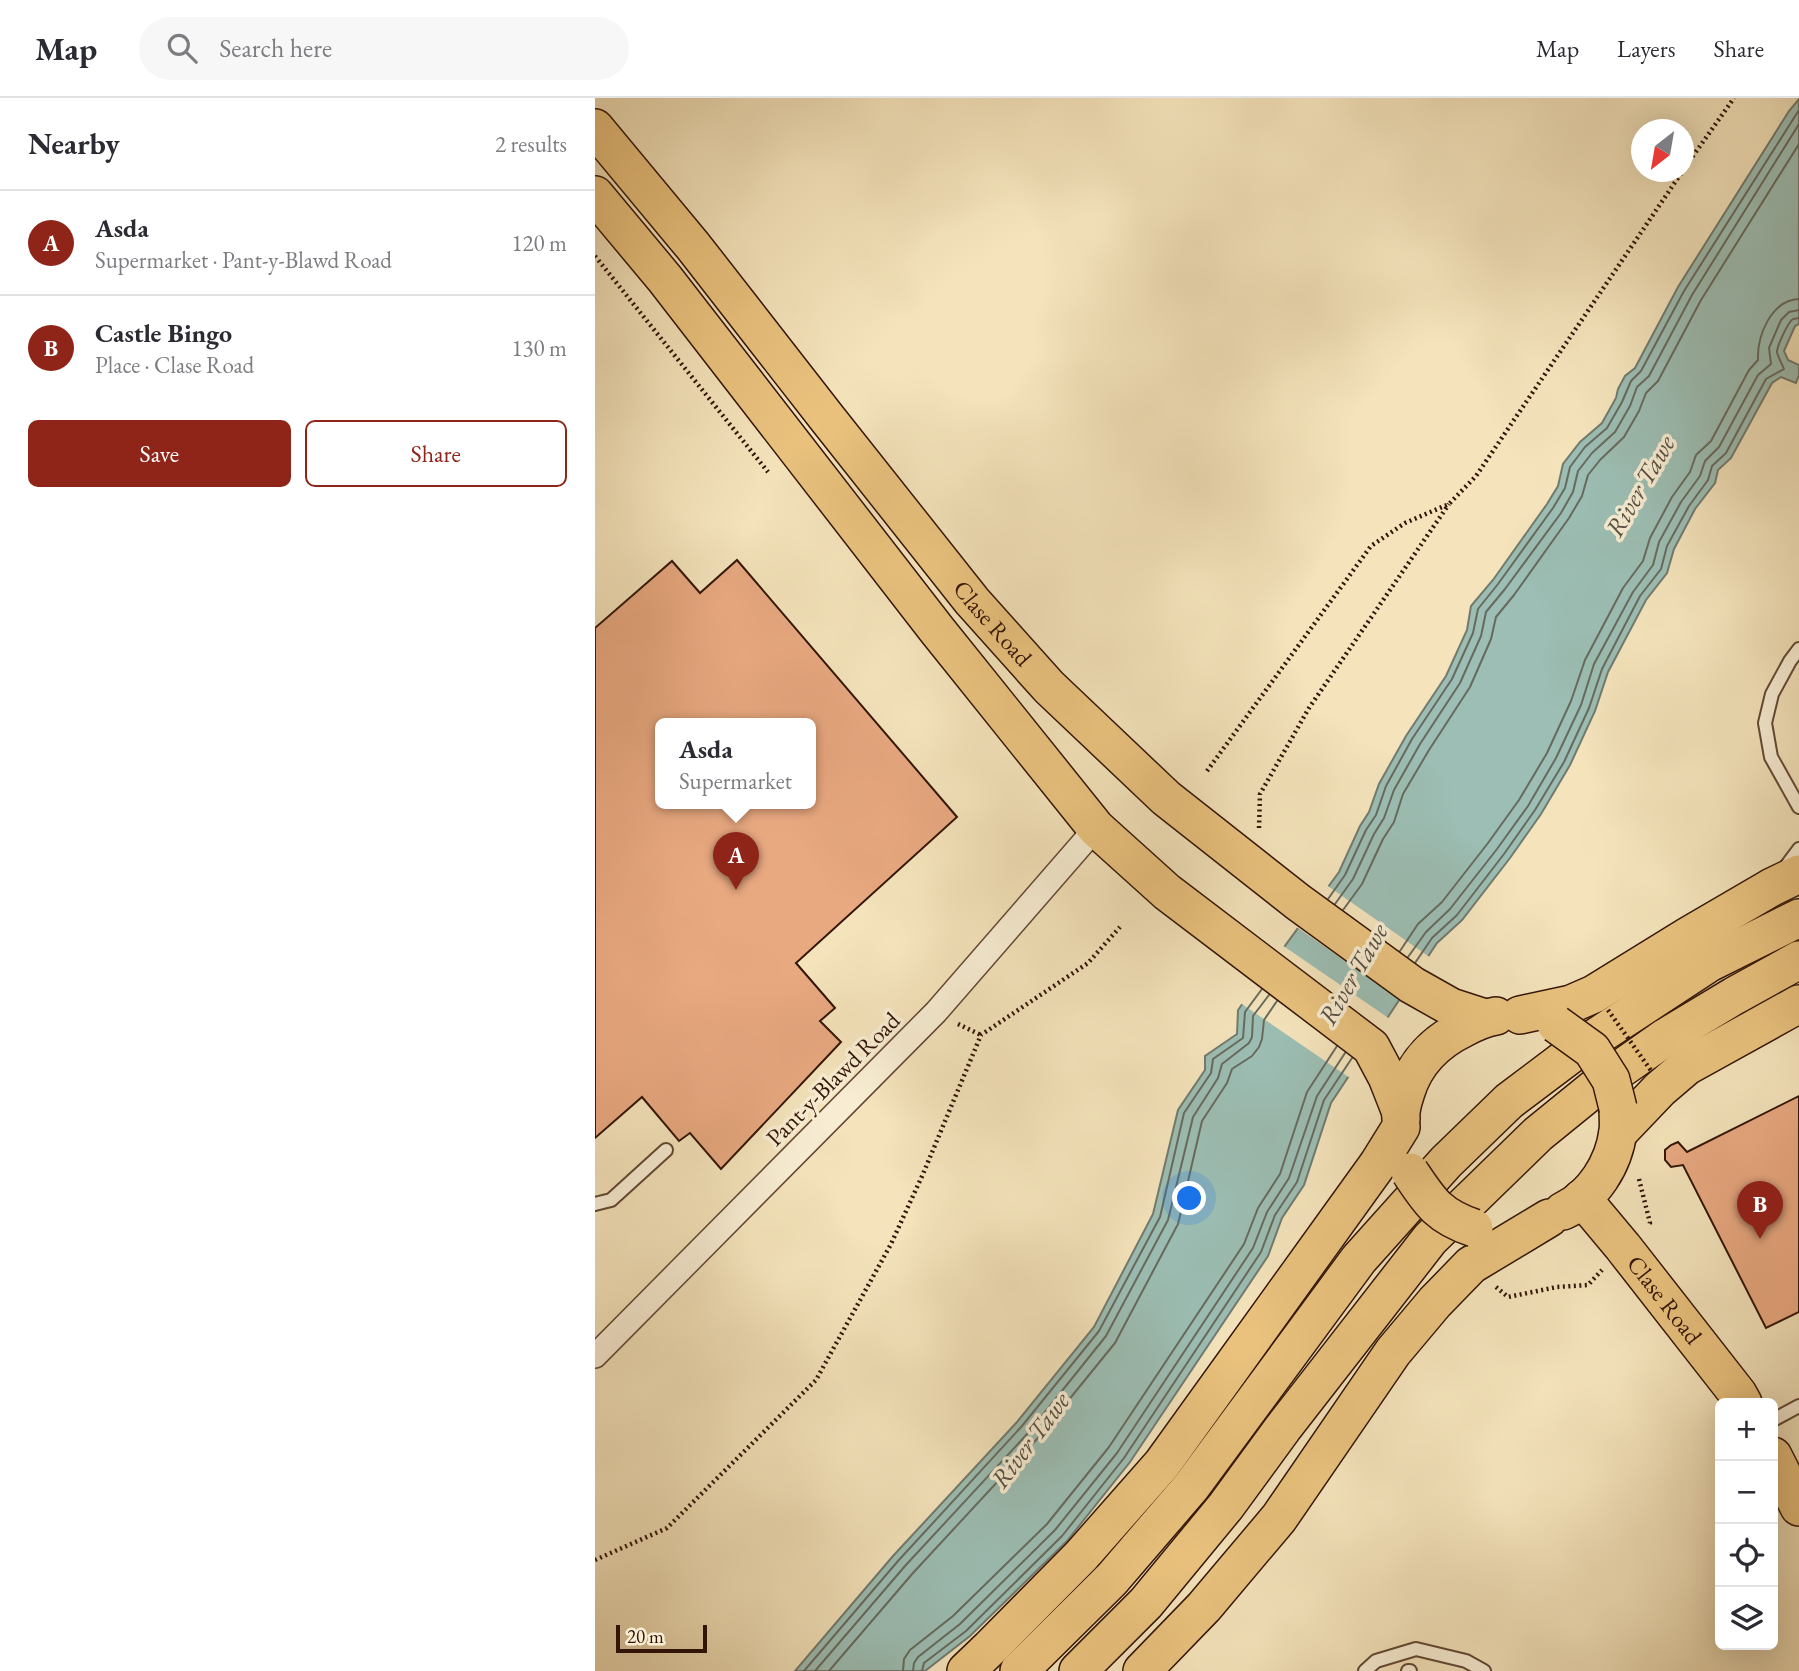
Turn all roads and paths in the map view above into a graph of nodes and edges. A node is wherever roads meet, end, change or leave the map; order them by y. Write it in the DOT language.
graph roads {
  1 [pos="1734,98"];
  2 [pos="595,128"];
  3 [pos="1694,155"];
  4 [pos="1676,182"];
  5 [pos="595,195"];
  6 [pos="1449,504"];
  7 [pos="1799,649"];
  8 [pos="1206,771"];
  9 [pos="1799,807"];
  10 [pos="1096,828"];
  11 [pos="1258,830"];
  12 [pos="1799,849"];
  13 [pos="1785,880"];
  14 [pos="1799,918"];
  15 [pos="1120,927"];
  16 [pos="1799,960"];
  17 [pos="1799,1004"];
  18 [pos="1608,1010"];
  19 [pos="1520,1015"];
  20 [pos="1485,1018"];
  21 [pos="1652,1072"];
  22 [pos="1401,1119"];
  23 [pos="1618,1120"];
  24 [pos="666,1150"];
  25 [pos="1582,1198"];
  26 [pos="595,1203"];
  27 [pos="1549,1218"];
  28 [pos="1623,1247"];
  29 [pos="1471,1265"];
  30 [pos="595,1356"];
  31 [pos="1740,1398"];
  32 [pos="1799,1406"];
  33 [pos="1778,1417"];
  34 [pos="1776,1461"];
  35 [pos="1799,1507"];
  36 [pos="595,1560"];
  37 [pos="1161,1657"];
  38 [pos="966,1671"];
  39 [pos="1019,1671"];
  40 [pos="1077,1671"];
  41 [pos="1365,1671"];
  42 [pos="1485,1671"];
  1 -- 3 [label="path"];
  2 -- 20 [label="main road, Clase Road"];
  4 -- 6 [label="path"];
  5 -- 10 [label="main road, Clase Road"];
  6 -- 8 [label="path"];
  6 -- 11 [label="path"];
  7 -- 9 [label="lane"];
  10 -- 22 [label="main road, Clase Road"];
  10 -- 30 [label="street, Pant-y-Blawd Road"];
  12 -- 13 [label="lane"];
  13 -- 19 [label="main road"];
  14 -- 39 [label="main road"];
  15 -- 36 [label="path"];
  16 -- 40 [label="main road"];
  17 -- 23 [label="main road"];
  18 -- 21 [label="path, bridge"];
  19 -- 20 [label="main road"];
  19 -- 23 [label="main road, bridge"];
  20 -- 22 [label="main road"];
  22 -- 27 [label="main road, bridge"];
  22 -- 38 [label="main road"];
  23 -- 25 [label="main road"];
  24 -- 26 [label="lane"];
  25 -- 27 [label="main road"];
  25 -- 28 [label="main road, Clase Road"];
  27 -- 29 [label="main road"];
  28 -- 29 [label="path"];
  28 -- 31 [label="main road, Clase Road"];
  29 -- 37 [label="main road"];
  32 -- 33 [label="lane"];
  34 -- 35 [label="main road"];
  41 -- 42 [label="lane"];
}
